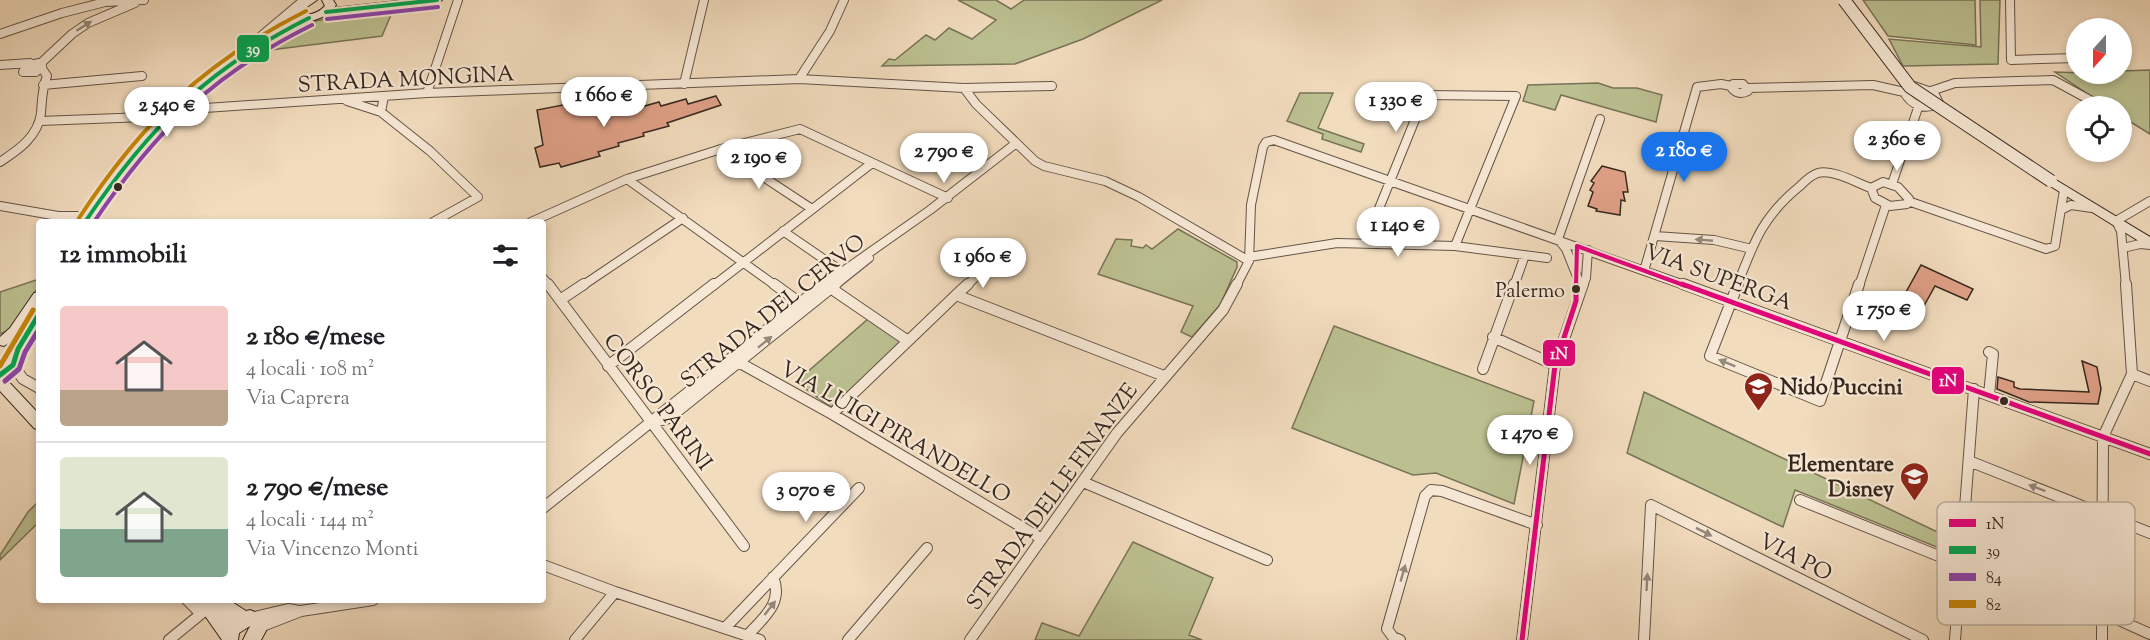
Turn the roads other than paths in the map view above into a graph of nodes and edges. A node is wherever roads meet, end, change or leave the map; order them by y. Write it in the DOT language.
graph roads {
  1 [pos="88,0"];
  2 [pos="145,0"];
  3 [pos="304,0"];
  4 [pos="312,0"];
  5 [pos="437,0"];
  6 [pos="459,0"];
  7 [pos="704,0"];
  8 [pos="844,0"];
  9 [pos="1844,0"];
  10 [pos="2010,0"];
  11 [pos="328,4"];
  12 [pos="303,15"];
  13 [pos="0,32"];
  14 [pos="248,46"];
  15 [pos="2066,58"];
  16 [pos="0,65"];
  17 [pos="39,65"];
  18 [pos="0,70"];
  19 [pos="25,73"];
  20 [pos="142,76"];
  21 [pos="799,79"];
  22 [pos="684,84"];
  23 [pos="43,85"];
  24 [pos="1052,86"];
  25 [pos="964,88"];
  26 [pos="1931,91"];
  27 [pos="1904,92"];
  28 [pos="426,93"];
  29 [pos="384,96"];
  30 [pos="2084,96"];
  31 [pos="341,99"];
  32 [pos="1919,105"];
  33 [pos="172,111"];
  34 [pos="381,112"];
  35 [pos="1600,118"];
  36 [pos="40,121"];
  37 [pos="1274,140"];
  38 [pos="1015,144"];
  39 [pos="721,149"];
  40 [pos="0,162"];
  41 [pos="872,163"];
  42 [pos="627,179"];
  43 [pos="1390,181"];
  44 [pos="1892,184"];
  45 [pos="1871,188"];
  46 [pos="2064,190"];
  47 [pos="948,198"];
  48 [pos="1908,201"];
  49 [pos="2150,201"];
  50 [pos="1886,205"];
  51 [pos="0,206"];
  52 [pos="1469,208"];
  53 [pos="812,209"];
  54 [pos="2061,210"];
  55 [pos="2101,211"];
  56 [pos="683,218"];
  57 [pos="87,219"];
  58 [pos="438,219"];
  59 [pos="538,219"];
  60 [pos="2116,221"];
  61 [pos="783,231"];
  62 [pos="1655,236"];
  63 [pos="1558,239"];
  64 [pos="1365,243"];
  65 [pos="2150,244"];
  66 [pos="1455,246"];
  67 [pos="1577,246"];
  68 [pos="2123,248"];
  69 [pos="1752,249"];
  70 [pos="1588,250"];
  71 [pos="1525,255"];
  72 [pos="1608,257"];
  73 [pos="1547,258"];
  74 [pos="1249,259"];
  75 [pos="744,261"];
  76 [pos="991,263"];
  77 [pos="1587,268"];
  78 [pos="1644,271"];
  79 [pos="844,273"];
  80 [pos="1578,279"];
  81 [pos="546,282"];
  82 [pos="832,289"];
  83 [pos="956,295"];
  84 [pos="560,300"];
  85 [pos="36,301"];
  86 [pos="1576,301"];
  87 [pos="1732,302"];
  88 [pos="803,306"];
  89 [pos="36,319"];
  90 [pos="1493,337"];
  91 [pos="1841,340"];
  92 [pos="2,341"];
  93 [pos="908,341"];
  94 [pos="18,349"];
  95 [pos="1989,352"];
  96 [pos="735,360"];
  97 [pos="1555,365"];
  98 [pos="608,366"];
  99 [pos="1483,369"];
  100 [pos="5,373"];
  101 [pos="2132,374"];
  102 [pos="1164,376"];
  103 [pos="2150,381"];
  104 [pos="36,386"];
  105 [pos="1974,389"];
  106 [pos="1989,395"];
  107 [pos="36,411"];
  108 [pos="832,414"];
  109 [pos="36,420"];
  110 [pos="650,423"];
  111 [pos="2103,437"];
  112 [pos="2150,454"];
  113 [pos="1969,461"];
  114 [pos="1083,482"];
  115 [pos="860,488"];
  116 [pos="1800,500"];
  117 [pos="1966,502"];
  118 [pos="2073,502"];
  119 [pos="2104,502"];
  120 [pos="546,506"];
  121 [pos="1537,525"];
  122 [pos="2135,526"];
  123 [pos="2150,532"];
  124 [pos="1042,539"];
  125 [pos="744,546"];
  126 [pos="927,548"];
  127 [pos="1937,555"];
  128 [pos="1267,560"];
  129 [pos="546,568"];
  130 [pos="556,571"];
  131 [pos="546,574"];
  132 [pos="772,578"];
  133 [pos="615,592"];
  134 [pos="354,603"];
  135 [pos="211,604"];
  136 [pos="1956,625"];
  137 [pos="2129,625"];
  138 [pos="725,628"];
  139 [pos="254,629"];
  140 [pos="2150,634"];
  141 [pos="229,638"];
  142 [pos="754,638"];
  143 [pos="169,640"];
  144 [pos="574,640"];
  145 [pos="848,640"];
  146 [pos="970,640"];
  147 [pos="1400,640"];
  148 [pos="1522,640"];
  149 [pos="1644,640"];
  150 [pos="1923,640"];
  151 [pos="1955,640"];
  1 -- 13 [label="street"];
  2 -- 13 [label="street"];
  17 -- 2 [label="street, one-way"];
  3 -- 14 [label="street"];
  4 -- 12 [label="main road"];
  5 -- 11 [label="main road"];
  6 -- 28 [label="street"];
  7 -- 22 [label="street"];
  8 -- 21 [label="street"];
  9 -- 46 [label="main road, bridge"];
  10 -- 15 [label="street"];
  11 -- 12 [label="main road"];
  12 -- 14 [label="main road"];
  14 -- 33 [label="main road"];
  16 -- 17 [label="street"];
  17 -- 19 [label="street"];
  17 -- 23 [label="street"];
  18 -- 19 [label="street"];
  19 -- 23 [label="street"];
  20 -- 23 [label="street"];
  21 -- 22 [label="street, STRADA MONGINA"];
  21 -- 25 [label="street, STRADA MONGINA"];
  22 -- 28 [label="street, STRADA MONGINA"];
  23 -- 36 [label="street"];
  24 -- 25 [label="street, STRADA MONGINA"];
  25 -- 38 [label="street"];
  26 -- 27 [label="street"];
  26 -- 30 [label="street"];
  26 -- 32 [label="street"];
  27 -- 32 [label="street"];
  27 -- 62 [label="street"];
  28 -- 29 [label="street, STRADA MONGINA"];
  29 -- 31 [label="street, STRADA MONGINA"];
  29 -- 34 [label="street"];
  31 -- 33 [label="street, STRADA MONGINA"];
  31 -- 34 [label="street"];
  32 -- 44 [label="street"];
  33 -- 36 [label="street, STRADA MONGINA"];
  33 -- 57 [label="main road"];
  34 -- 58 [label="street"];
  35 -- 63 [label="street"];
  36 -- 40 [label="street"];
  37 -- 43 [label="street, VIA SUPERGA"];
  37 -- 74 [label="street, STRADA DELLE FINANZE"];
  38 -- 47 [label="street, STRADA DEL CERVO"];
  38 -- 74 [label="street"];
  39 -- 41 [label="street"];
  39 -- 42 [label="street"];
  39 -- 53 [label="street"];
  41 -- 47 [label="street"];
  41 -- 53 [label="street"];
  42 -- 56 [label="street"];
  42 -- 59 [label="street"];
  43 -- 52 [label="street, VIA SUPERGA"];
  43 -- 52 [label="street"];
  43 -- 64 [label="street"];
  44 -- 45 [label="street"];
  44 -- 48 [label="street"];
  45 -- 50 [label="street"];
  45 -- 69 [label="street"];
  46 -- 54 [label="street"];
  46 -- 55 [label="main road"];
  47 -- 79 [label="street, STRADA DEL CERVO"];
  48 -- 50 [label="street"];
  48 -- 54 [label="street"];
  49 -- 60 [label="street"];
  50 -- 91 [label="street"];
  51 -- 57 [label="street"];
  52 -- 63 [label="street, VIA SUPERGA"];
  52 -- 66 [label="street"];
  53 -- 61 [label="street"];
  54 -- 55 [label="street"];
  55 -- 60 [label="main road"];
  56 -- 75 [label="street"];
  56 -- 84 [label="street"];
  60 -- 65 [label="main road"];
  60 -- 68 [label="street"];
  61 -- 75 [label="street"];
  61 -- 79 [label="street"];
  69 -- 62 [label="street, one-way"];
  62 -- 78 [label="street"];
  63 -- 67 [label="street, VIA SUPERGA"];
  63 -- 80 [label="street"];
  64 -- 66 [label="street"];
  64 -- 74 [label="street"];
  65 -- 68 [label="street"];
  66 -- 71 [label="street"];
  67 -- 70 [label="street, VIA SUPERGA"];
  67 -- 80 [label="street"];
  68 -- 101 [label="street"];
  69 -- 87 [label="street"];
  70 -- 72 [label="street, VIA SUPERGA"];
  70 -- 77 [label="street"];
  71 -- 73 [label="street"];
  71 -- 90 [label="street"];
  72 -- 77 [label="street"];
  72 -- 78 [label="street, VIA SUPERGA"];
  74 -- 102 [label="street, STRADA DELLE FINANZE"];
  75 -- 88 [label="street"];
  75 -- 98 [label="street"];
  76 -- 83 [label="street"];
  77 -- 86 [label="street"];
  78 -- 87 [label="street, VIA SUPERGA"];
  79 -- 82 [label="street, STRADA DEL CERVO"];
  79 -- 88 [label="street, STRADA DEL CERVO"];
  80 -- 86 [label="street"];
  81 -- 84 [label="street, CORSO PARINI"];
  82 -- 88 [label="street, STRADA DEL CERVO"];
  82 -- 93 [label="street"];
  83 -- 93 [label="street"];
  83 -- 102 [label="street, STRADA DELLE FINANZE"];
  84 -- 98 [label="street, CORSO PARINI"];
  85 -- 92 [label="main road"];
  86 -- 97 [label="street"];
  87 -- 91 [label="street, VIA SUPERGA"];
  91 -- 87 [label="street, one-way"];
  88 -- 96 [label="street, STRADA DEL CERVO"];
  89 -- 94 [label="main road"];
  90 -- 97 [label="street"];
  90 -- 99 [label="street"];
  91 -- 105 [label="street, VIA SUPERGA"];
  92 -- 94 [label="main road"];
  93 -- 108 [label="street"];
  94 -- 100 [label="main road"];
  95 -- 106 [label="street"];
  96 -- 108 [label="street, VIA LUIGI PIRANDELLO"];
  96 -- 110 [label="street, STRADA DEL CERVO"];
  97 -- 121 [label="street"];
  98 -- 110 [label="street, CORSO PARINI"];
  100 -- 104 [label="street"];
  100 -- 107 [label="main road"];
  100 -- 109 [label="main road"];
  101 -- 103 [label="street"];
  101 -- 111 [label="street"];
  102 -- 114 [label="street, STRADA DELLE FINANZE"];
  105 -- 106 [label="street, VIA SUPERGA"];
  105 -- 113 [label="street"];
  106 -- 111 [label="street, VIA SUPERGA"];
  108 -- 124 [label="street, VIA LUIGI PIRANDELLO"];
  110 -- 120 [label="street, STRADA DEL CERVO"];
  110 -- 125 [label="street, CORSO PARINI"];
  111 -- 112 [label="street, VIA SUPERGA"];
  111 -- 119 [label="street"];
  113 -- 117 [label="street"];
  118 -- 113 [label="street, one-way"];
  114 -- 124 [label="street, STRADA DELLE FINANZE"];
  114 -- 128 [label="street"];
  115 -- 132 [label="street"];
  116 -- 127 [label="street"];
  147 -- 121 [label="street, one-way"];
  121 -- 148 [label="street"];
  122 -- 123 [label="street"];
  124 -- 146 [label="street, STRADA DELLE FINANZE"];
  126 -- 145 [label="street"];
  129 -- 130 [label="street"];
  130 -- 131 [label="street"];
  130 -- 133 [label="street"];
  132 -- 138 [label="street"];
  142 -- 132 [label="street, one-way"];
  133 -- 138 [label="street"];
  133 -- 144 [label="street"];
  134 -- 139 [label="street"];
  135 -- 139 [label="main road"];
  135 -- 141 [label="main road"];
  135 -- 143 [label="street"];
  136 -- 151 [label="street"];
  137 -- 140 [label="street"];
  138 -- 142 [label="street"];
  139 -- 141 [label="main road"];
  149 -- 150 [label="street, VIA PO, one-way"];
}
